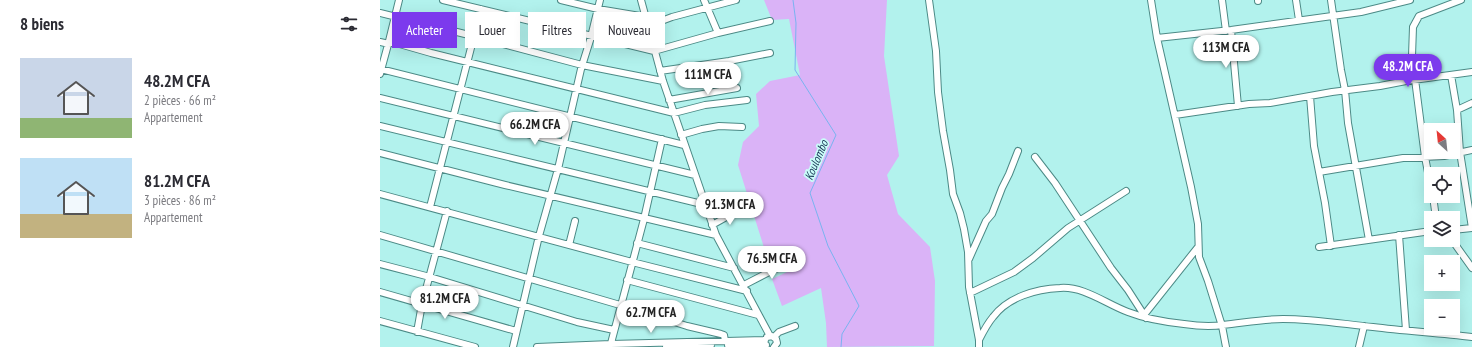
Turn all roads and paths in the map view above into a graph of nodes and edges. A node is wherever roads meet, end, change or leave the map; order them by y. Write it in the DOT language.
graph roads {
  1 [pos="399,0"];
  2 [pos="443,0"];
  3 [pos="561,0"];
  4 [pos="600,0"];
  5 [pos="642,0"];
  6 [pos="704,0"];
  7 [pos="736,0"];
  8 [pos="929,0"];
  9 [pos="1151,0"];
  10 [pos="1222,0"];
  11 [pos="1296,0"];
  12 [pos="1331,0"];
  13 [pos="1410,0"];
  14 [pos="1462,0"];
  15 [pos="569,1"];
  16 [pos="708,8"];
  17 [pos="481,9"];
  18 [pos="598,9"];
  19 [pos="396,12"];
  20 [pos="480,12"];
  21 [pos="616,12"];
  22 [pos="645,12"];
  23 [pos="380,14"];
  24 [pos="392,16"];
  25 [pos="1333,16"];
  26 [pos="665,20"];
  27 [pos="1299,20"];
  28 [pos="770,21"];
  29 [pos="392,30"];
  30 [pos="1228,31"];
  31 [pos="718,34"];
  32 [pos="591,37"];
  33 [pos="1157,38"];
  34 [pos="380,42"];
  35 [pos="389,43"];
  36 [pos="470,48"];
  37 [pos="518,48"];
  38 [pos="653,48"];
  39 [pos="654,51"];
  40 [pos="770,53"];
  41 [pos="467,61"];
  42 [pos="582,65"];
  43 [pos="380,71"];
  44 [pos="660,71"];
  45 [pos="1472,72"];
  46 [pos="1451,75"];
  47 [pos="1416,80"];
  48 [pos="663,81"];
  49 [pos="737,88"];
  50 [pos="460,89"];
  51 [pos="576,89"];
  52 [pos="1345,90"];
  53 [pos="1310,96"];
  54 [pos="380,98"];
  55 [pos="669,100"];
  56 [pos="747,100"];
  57 [pos="1472,103"];
  58 [pos="1238,106"];
  59 [pos="1457,110"];
  60 [pos="674,113"];
  61 [pos="1175,114"];
  62 [pos="452,116"];
  63 [pos="570,117"];
  64 [pos="1458,123"];
  65 [pos="380,126"];
  66 [pos="742,127"];
  67 [pos="681,135"];
  68 [pos="662,139"];
  69 [pos="447,142"];
  70 [pos="564,144"];
  71 [pos="684,145"];
  72 [pos="1424,148"];
  73 [pos="1472,150"];
  74 [pos="1018,151"];
  75 [pos="1460,152"];
  76 [pos="380,153"];
  77 [pos="1035,157"];
  78 [pos="1424,157"];
  79 [pos="656,166"];
  80 [pos="1356,166"];
  81 [pos="440,169"];
  82 [pos="558,170"];
  83 [pos="1319,172"];
  84 [pos="695,175"];
  85 [pos="1126,191"];
  86 [pos="650,192"];
  87 [pos="380,194"];
  88 [pos="550,196"];
  89 [pos="706,205"];
  90 [pos="430,207"];
  91 [pos="740,210"];
  92 [pos="447,211"];
  93 [pos="644,219"];
  94 [pos="575,221"];
  95 [pos="1081,221"];
  96 [pos="712,225"];
  97 [pos="1472,228"];
  98 [pos="1460,229"];
  99 [pos="1424,232"];
  100 [pos="380,235"];
  101 [pos="716,235"];
  102 [pos="1399,235"];
  103 [pos="539,236"];
  104 [pos="1369,240"];
  105 [pos="637,243"];
  106 [pos="569,245"];
  107 [pos="1332,246"];
  108 [pos="1198,247"];
  109 [pos="1319,247"];
  110 [pos="1457,247"];
  111 [pos="436,251"];
  112 [pos="968,260"];
  113 [pos="632,262"];
  114 [pos="795,263"];
  115 [pos="380,264"];
  116 [pos="734,268"];
  117 [pos="1472,268"];
  118 [pos="430,277"];
  119 [pos="528,279"];
  120 [pos="627,280"];
  121 [pos="745,288"];
  122 [pos="380,292"];
  123 [pos="970,293"];
  124 [pos="422,304"];
  125 [pos="522,304"];
  126 [pos="620,305"];
  127 [pos="758,315"];
  128 [pos="1145,317"];
  129 [pos="380,321"];
  130 [pos="795,326"];
  131 [pos="1222,326"];
  132 [pos="1364,326"];
  133 [pos="614,330"];
  134 [pos="1406,330"];
  135 [pos="516,331"];
  136 [pos="417,332"];
  137 [pos="1472,337"];
  138 [pos="725,341"];
  139 [pos="768,341"];
  140 [pos="979,344"];
  141 [pos="610,345"];
  142 [pos="711,346"];
  143 [pos="750,346"];
  144 [pos="777,346"];
  145 [pos="475,347"];
  146 [pos="513,347"];
  147 [pos="537,347"];
  148 [pos="666,347"];
  149 [pos="1226,347"];
  150 [pos="1359,347"];
  1 -- 19 [label="street"];
  2 -- 17 [label="street"];
  3 -- 15 [label="street"];
  4 -- 18 [label="street"];
  5 -- 22 [label="street"];
  6 -- 16 [label="street"];
  7 -- 16 [label="street"];
  8 -- 112 [label="street"];
  9 -- 33 [label="street"];
  10 -- 30 [label="street"];
  11 -- 27 [label="street"];
  12 -- 25 [label="street"];
  13 -- 25 [label="street"];
  14 -- 47 [label="street"];
  15 -- 18 [label="street"];
  16 -- 26 [label="street"];
  16 -- 31 [label="street"];
  17 -- 20 [label="street"];
  17 -- 32 [label="street"];
  18 -- 21 [label="street"];
  18 -- 32 [label="street"];
  23 -- 24 [label="street"];
  25 -- 27 [label="street"];
  25 -- 52 [label="street"];
  27 -- 30 [label="street"];
  28 -- 31 [label="street"];
  29 -- 35 [label="street"];
  30 -- 33 [label="street"];
  30 -- 58 [label="street"];
  31 -- 39 [label="street"];
  32 -- 39 [label="street"];
  32 -- 42 [label="street"];
  33 -- 61 [label="street"];
  34 -- 35 [label="street"];
  35 -- 41 [label="street"];
  35 -- 43 [label="street"];
  36 -- 41 [label="street"];
  37 -- 42 [label="street"];
  38 -- 39 [label="street"];
  39 -- 44 [label="street"];
  40 -- 44 [label="street"];
  41 -- 50 [label="street"];
  41 -- 51 [label="street"];
  42 -- 48 [label="street"];
  42 -- 51 [label="street"];
  43 -- 50 [label="street"];
  44 -- 48 [label="street"];
  45 -- 46 [label="street"];
  46 -- 47 [label="street"];
  46 -- 59 [label="street"];
  47 -- 52 [label="street"];
  47 -- 72 [label="street"];
  48 -- 55 [label="street"];
  49 -- 55 [label="street"];
  50 -- 62 [label="street"];
  50 -- 63 [label="street"];
  51 -- 60 [label="street"];
  51 -- 63 [label="street"];
  52 -- 53 [label="street"];
  52 -- 80 [label="street"];
  53 -- 58 [label="street"];
  53 -- 83 [label="street"];
  54 -- 62 [label="street"];
  55 -- 60 [label="street"];
  56 -- 60 [label="street"];
  57 -- 59 [label="street"];
  58 -- 61 [label="street"];
  59 -- 64 [label="street"];
  60 -- 67 [label="street"];
  61 -- 108 [label="street"];
  62 -- 69 [label="street"];
  62 -- 70 [label="street"];
  63 -- 68 [label="street"];
  63 -- 70 [label="street"];
  65 -- 69 [label="street"];
  66 -- 67 [label="street"];
  67 -- 71 [label="street"];
  68 -- 71 [label="street"];
  68 -- 79 [label="street"];
  69 -- 81 [label="street"];
  69 -- 82 [label="street"];
  70 -- 79 [label="street"];
  70 -- 82 [label="street"];
  71 -- 84 [label="street"];
  73 -- 75 [label="street"];
  74 -- 112 [label="street"];
  75 -- 97 [label="street"];
  76 -- 81 [label="street"];
  77 -- 95 [label="street"];
  78 -- 80 [label="street"];
  79 -- 84 [label="street"];
  79 -- 86 [label="street"];
  80 -- 83 [label="street"];
  80 -- 104 [label="street"];
  81 -- 88 [label="street"];
  81 -- 90 [label="street"];
  82 -- 86 [label="street"];
  82 -- 88 [label="street"];
  83 -- 107 [label="street"];
  84 -- 89 [label="street"];
  85 -- 95 [label="street"];
  86 -- 89 [label="street"];
  86 -- 93 [label="street"];
  87 -- 90 [label="street"];
  88 -- 93 [label="street"];
  88 -- 103 [label="street"];
  89 -- 96 [label="street"];
  90 -- 92 [label="street"];
  91 -- 96 [label="street"];
  92 -- 103 [label="street"];
  92 -- 111 [label="street"];
  93 -- 101 [label="street"];
  93 -- 105 [label="street"];
  94 -- 106 [label="street"];
  95 -- 123 [label="street"];
  95 -- 128 [label="street"];
  96 -- 101 [label="street"];
  97 -- 98 [label="street"];
  99 -- 102 [label="street"];
  100 -- 111 [label="street"];
  101 -- 116 [label="street"];
  102 -- 104 [label="street"];
  102 -- 134 [label="street"];
  103 -- 106 [label="street"];
  103 -- 119 [label="street"];
  104 -- 107 [label="street"];
  105 -- 113 [label="street"];
  105 -- 116 [label="street"];
  106 -- 113 [label="street"];
  107 -- 109 [label="street"];
  108 -- 128 [label="street"];
  108 -- 131 [label="street"];
  110 -- 117 [label="street"];
  111 -- 118 [label="street"];
  111 -- 119 [label="street"];
  112 -- 123 [label="street"];
  113 -- 120 [label="street"];
  113 -- 121 [label="street"];
  114 -- 121 [label="street"];
  115 -- 118 [label="street"];
  116 -- 121 [label="street"];
  118 -- 124 [label="street"];
  118 -- 125 [label="street"];
  119 -- 125 [label="street"];
  119 -- 126 [label="street"];
  120 -- 126 [label="street"];
  120 -- 127 [label="street"];
  121 -- 127 [label="street"];
  122 -- 124 [label="street"];
  123 -- 140 [label="street"];
  124 -- 135 [label="street"];
  124 -- 136 [label="street"];
  125 -- 133 [label="street"];
  125 -- 135 [label="street"];
  126 -- 133 [label="street"];
  126 -- 138 [label="street"];
  127 -- 139 [label="street"];
  128 -- 131 [label="street"];
  128 -- 140 [label="street"];
  129 -- 136 [label="street"];
  130 -- 139 [label="street"];
  131 -- 132 [label="street"];
  131 -- 149 [label="street"];
  132 -- 134 [label="street"];
  132 -- 150 [label="street"];
  133 -- 141 [label="street"];
  134 -- 137 [label="street"];
  135 -- 146 [label="street"];
  136 -- 145 [label="street"];
  138 -- 139 [label="street"];
  138 -- 141 [label="street"];
  139 -- 143 [label="street"];
  139 -- 144 [label="street"];
  141 -- 147 [label="street"];
  142 -- 143 [label="street"];
  142 -- 148 [label="street"];
}
